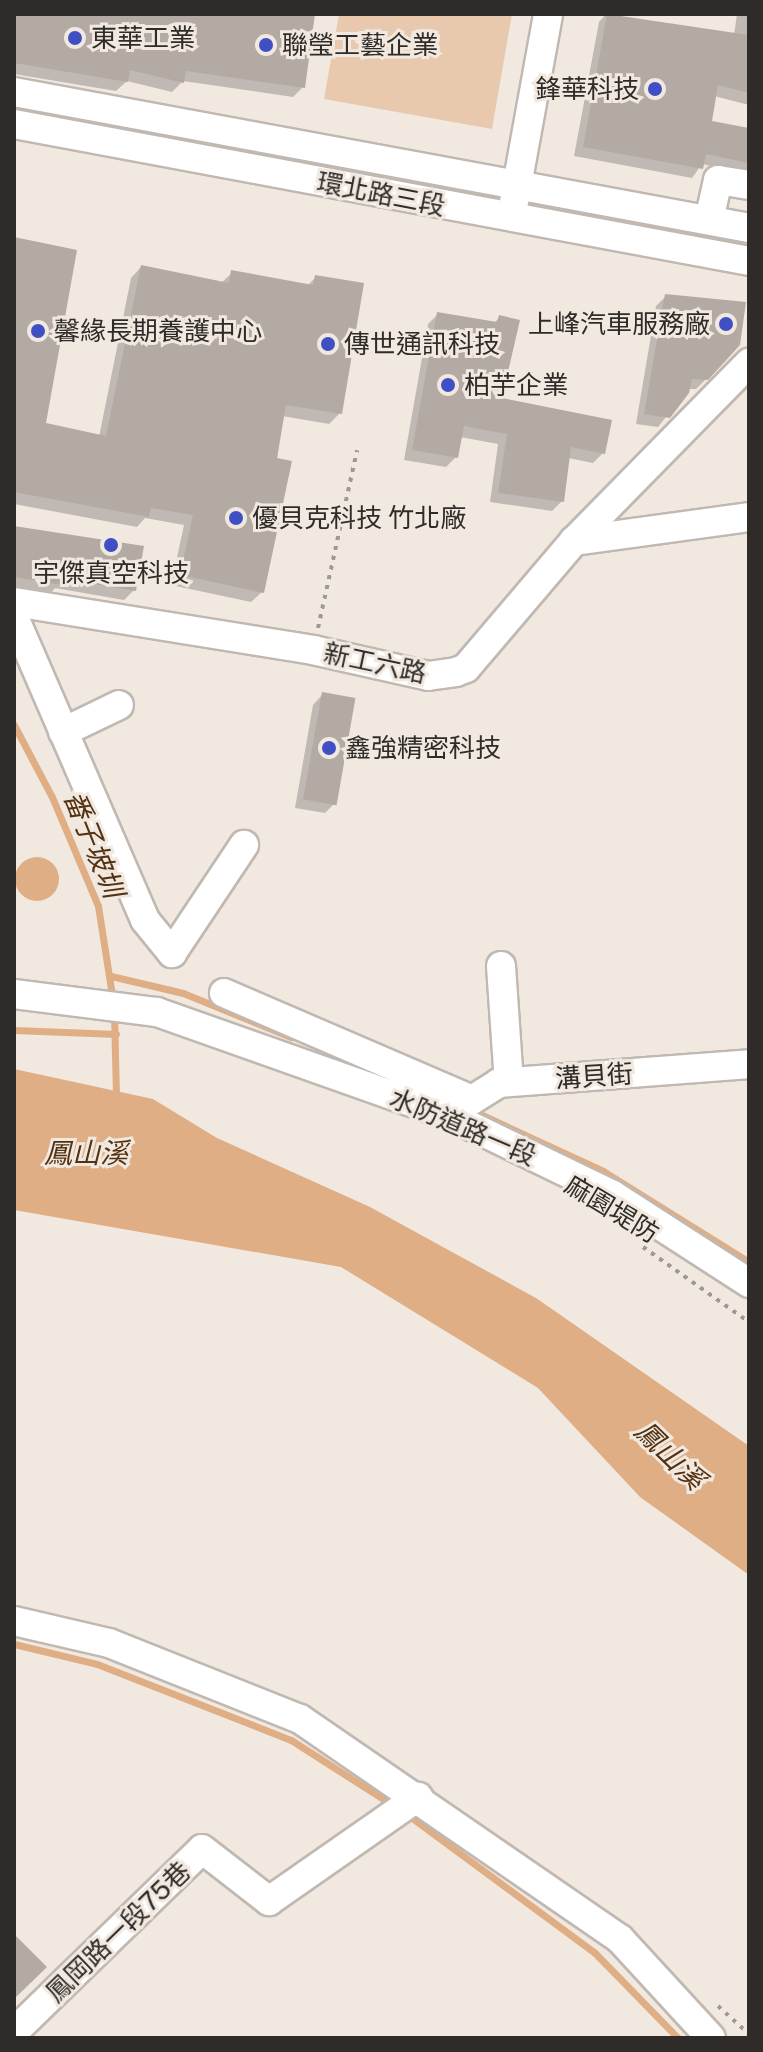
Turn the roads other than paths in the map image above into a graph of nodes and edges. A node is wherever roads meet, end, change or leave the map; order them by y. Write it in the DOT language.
graph roads {
  1 [pos="548,14"];
  2 [pos="14,92"];
  3 [pos="14,124"];
  4 [pos="518,184"];
  5 [pos="749,185"];
  6 [pos="511,219"];
  7 [pos="709,220"];
  8 [pos="749,228"];
  9 [pos="749,261"];
  10 [pos="749,363"];
  11 [pos="749,517"];
  12 [pos="574,541"];
  13 [pos="14,602"];
  14 [pos="14,617"];
  15 [pos="119,705"];
  16 [pos="63,732"];
  17 [pos="244,845"];
  18 [pos="501,966"];
  19 [pos="224,993"];
  20 [pos="14,994"];
  21 [pos="749,1064"];
  22 [pos="509,1082"];
  23 [pos="460,1108"];
  24 [pos="749,1283"];
  25 [pos="14,1621"];
  26 [pos="418,1797"];
  27 [pos="14,2032"];
  28 [pos="711,2038"];
  1 -- 4 [label="street"];
  2 -- 4 [label="street, 環北路三段"];
  3 -- 6 [label="street, 環北路三段"];
  4 -- 6 [label="street"];
  4 -- 7 [label="street, 環北路三段"];
  5 -- 7 [label="street"];
  6 -- 9 [label="street, 環北路三段"];
  7 -- 8 [label="street, 環北路三段"];
  10 -- 12 [label="street, 新工六路"];
  11 -- 12 [label="street"];
  12 -- 13 [label="street, 新工六路"];
  14 -- 16 [label="street"];
  15 -- 16 [label="street"];
  16 -- 17 [label="street"];
  18 -- 22 [label="street"];
  19 -- 23 [label="street"];
  20 -- 23 [label="street, 水防道路一段"];
  21 -- 22 [label="street, 溝貝街"];
  22 -- 23 [label="street, 溝貝街"];
  23 -- 24 [label="street, 水防道路一段"];
  25 -- 26 [label="street"];
  26 -- 27 [label="street, 鳳岡路一段75巷"];
  26 -- 28 [label="street"];
}
